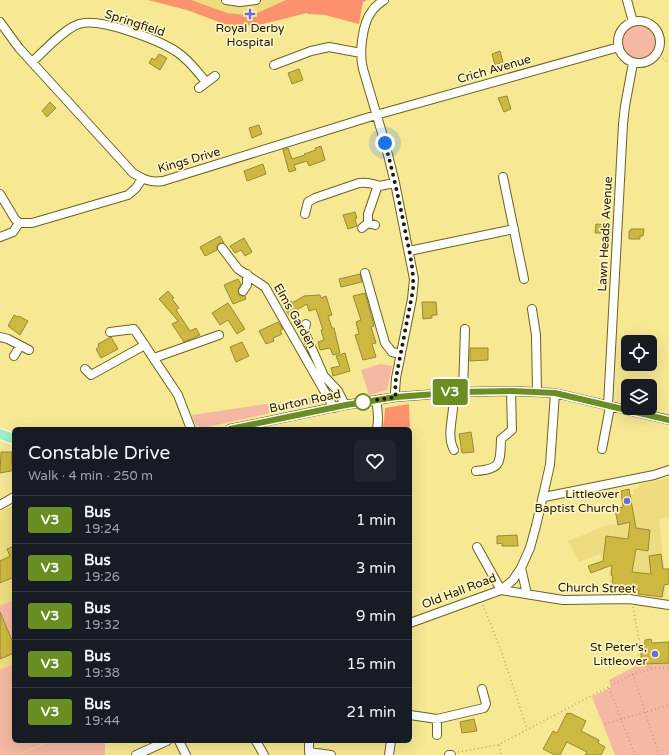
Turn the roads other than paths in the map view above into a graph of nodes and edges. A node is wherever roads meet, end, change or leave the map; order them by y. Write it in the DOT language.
graph roads {
  1 [pos="226,0"];
  2 [pos="256,0"];
  3 [pos="384,0"];
  4 [pos="627,0"];
  5 [pos="633,22"];
  6 [pos="0,24"];
  7 [pos="619,47"];
  8 [pos="361,53"];
  9 [pos="32,62"];
  10 [pos="633,63"];
  11 [pos="274,64"];
  12 [pos="215,76"];
  13 [pos="206,82"];
  14 [pos="199,88"];
  15 [pos="376,115"];
  16 [pos="504,177"];
  17 [pos="142,179"];
  18 [pos="395,183"];
  19 [pos="378,186"];
  20 [pos="0,194"];
  21 [pos="304,214"];
  22 [pos="19,223"];
  23 [pos="368,225"];
  24 [pos="514,229"];
  25 [pos="0,238"];
  26 [pos="222,248"];
  27 [pos="409,251"];
  28 [pos="365,273"];
  29 [pos="247,274"];
  30 [pos="524,279"];
  31 [pos="243,291"];
  32 [pos="532,309"];
  33 [pos="306,324"];
  34 [pos="465,329"];
  35 [pos="110,332"];
  36 [pos="219,335"];
  37 [pos="4,338"];
  38 [pos="145,344"];
  39 [pos="20,346"];
  40 [pos="29,350"];
  41 [pos="401,354"];
  42 [pos="14,356"];
  43 [pos="154,358"];
  44 [pos="85,369"];
  45 [pos="511,391"];
  46 [pos="450,392"];
  47 [pos="463,392"];
  48 [pos="536,392"];
  49 [pos="555,393"];
  50 [pos="396,397"];
  51 [pos="376,400"];
  52 [pos="346,405"];
  53 [pos="609,407"];
  54 [pos="334,408"];
  55 [pos="669,420"];
  56 [pos="189,427"];
  57 [pos="240,427"];
  58 [pos="377,427"];
  59 [pos="0,434"];
  60 [pos="12,438"];
  61 [pos="602,449"];
  62 [pos="454,450"];
  63 [pos="669,470"];
  64 [pos="476,471"];
  65 [pos="12,497"];
  66 [pos="544,497"];
  67 [pos="0,505"];
  68 [pos="477,547"];
  69 [pos="521,568"];
  70 [pos="501,590"];
  71 [pos="527,594"];
  72 [pos="669,605"];
  73 [pos="412,622"];
  74 [pos="482,689"];
  75 [pos="412,715"];
  76 [pos="437,719"];
  77 [pos="437,736"];
  78 [pos="163,743"];
  79 [pos="180,743"];
  80 [pos="257,743"];
  81 [pos="309,743"];
  82 [pos="391,743"];
  83 [pos="261,754"];
  84 [pos="327,754"];
  85 [pos="136,755"];
  86 [pos="186,755"];
  87 [pos="389,755"];
  1 -- 2 [label="street"];
  3 -- 8 [label="street"];
  4 -- 5 [label="street"];
  5 -- 7 [label="street"];
  5 -- 10 [label="street"];
  6 -- 9 [label="street, Kings Drive"];
  7 -- 10 [label="street"];
  7 -- 15 [label="street, Crich Avenue"];
  8 -- 11 [label="street"];
  8 -- 15 [label="street"];
  9 -- 13 [label="street, Springfield"];
  9 -- 17 [label="street, Kings Drive"];
  10 -- 53 [label="street, Lawn Heads Avenue"];
  12 -- 13 [label="street"];
  13 -- 14 [label="street"];
  15 -- 17 [label="street, Kings Drive"];
  15 -- 18 [label="street"];
  16 -- 24 [label="street"];
  17 -- 22 [label="street"];
  18 -- 19 [label="street"];
  18 -- 27 [label="street"];
  19 -- 21 [label="street"];
  19 -- 23 [label="street"];
  20 -- 22 [label="street"];
  22 -- 25 [label="street"];
  24 -- 27 [label="street"];
  24 -- 30 [label="street"];
  26 -- 29 [label="street, Elms Garden"];
  27 -- 41 [label="street"];
  28 -- 41 [label="street"];
  29 -- 31 [label="street"];
  29 -- 54 [label="street, Elms Garden"];
  32 -- 48 [label="street"];
  33 -- 52 [label="street"];
  34 -- 47 [label="street"];
  35 -- 38 [label="street"];
  36 -- 43 [label="street"];
  37 -- 39 [label="street"];
  38 -- 43 [label="street"];
  38 -- 44 [label="street"];
  39 -- 40 [label="street"];
  39 -- 42 [label="street"];
  41 -- 50 [label="street"];
  43 -- 56 [label="street"];
  45 -- 47 [label="street, Burton Road"];
  45 -- 48 [label="street, Burton Road"];
  45 -- 64 [label="street"];
  46 -- 47 [label="street, Burton Road"];
  46 -- 50 [label="street, Burton Road"];
  46 -- 62 [label="street"];
  48 -- 49 [label="street, Burton Road"];
  49 -- 53 [label="street, Burton Road"];
  49 -- 66 [label="street, Old Hall Road"];
  50 -- 51 [label="street, Burton Road"];
  51 -- 52 [label="street, Burton Road"];
  51 -- 58 [label="street"];
  52 -- 54 [label="street, Burton Road"];
  53 -- 55 [label="street, Burton Road"];
  53 -- 61 [label="street, Lawn Heads Avenue"];
  54 -- 57 [label="street, Burton Road"];
  59 -- 60 [label="main road"];
  63 -- 66 [label="street"];
  65 -- 67 [label="street"];
  66 -- 69 [label="street, Old Hall Road"];
  68 -- 70 [label="street"];
  69 -- 70 [label="street, Old Hall Road"];
  69 -- 71 [label="street"];
  70 -- 71 [label="street, Church Street"];
  70 -- 73 [label="street, Old Hall Road"];
  71 -- 72 [label="street, Church Street"];
  74 -- 76 [label="street"];
  75 -- 76 [label="street"];
  76 -- 77 [label="street"];
  78 -- 85 [label="street"];
  79 -- 86 [label="street"];
  80 -- 83 [label="street"];
  81 -- 84 [label="street"];
  82 -- 87 [label="street"];
}
